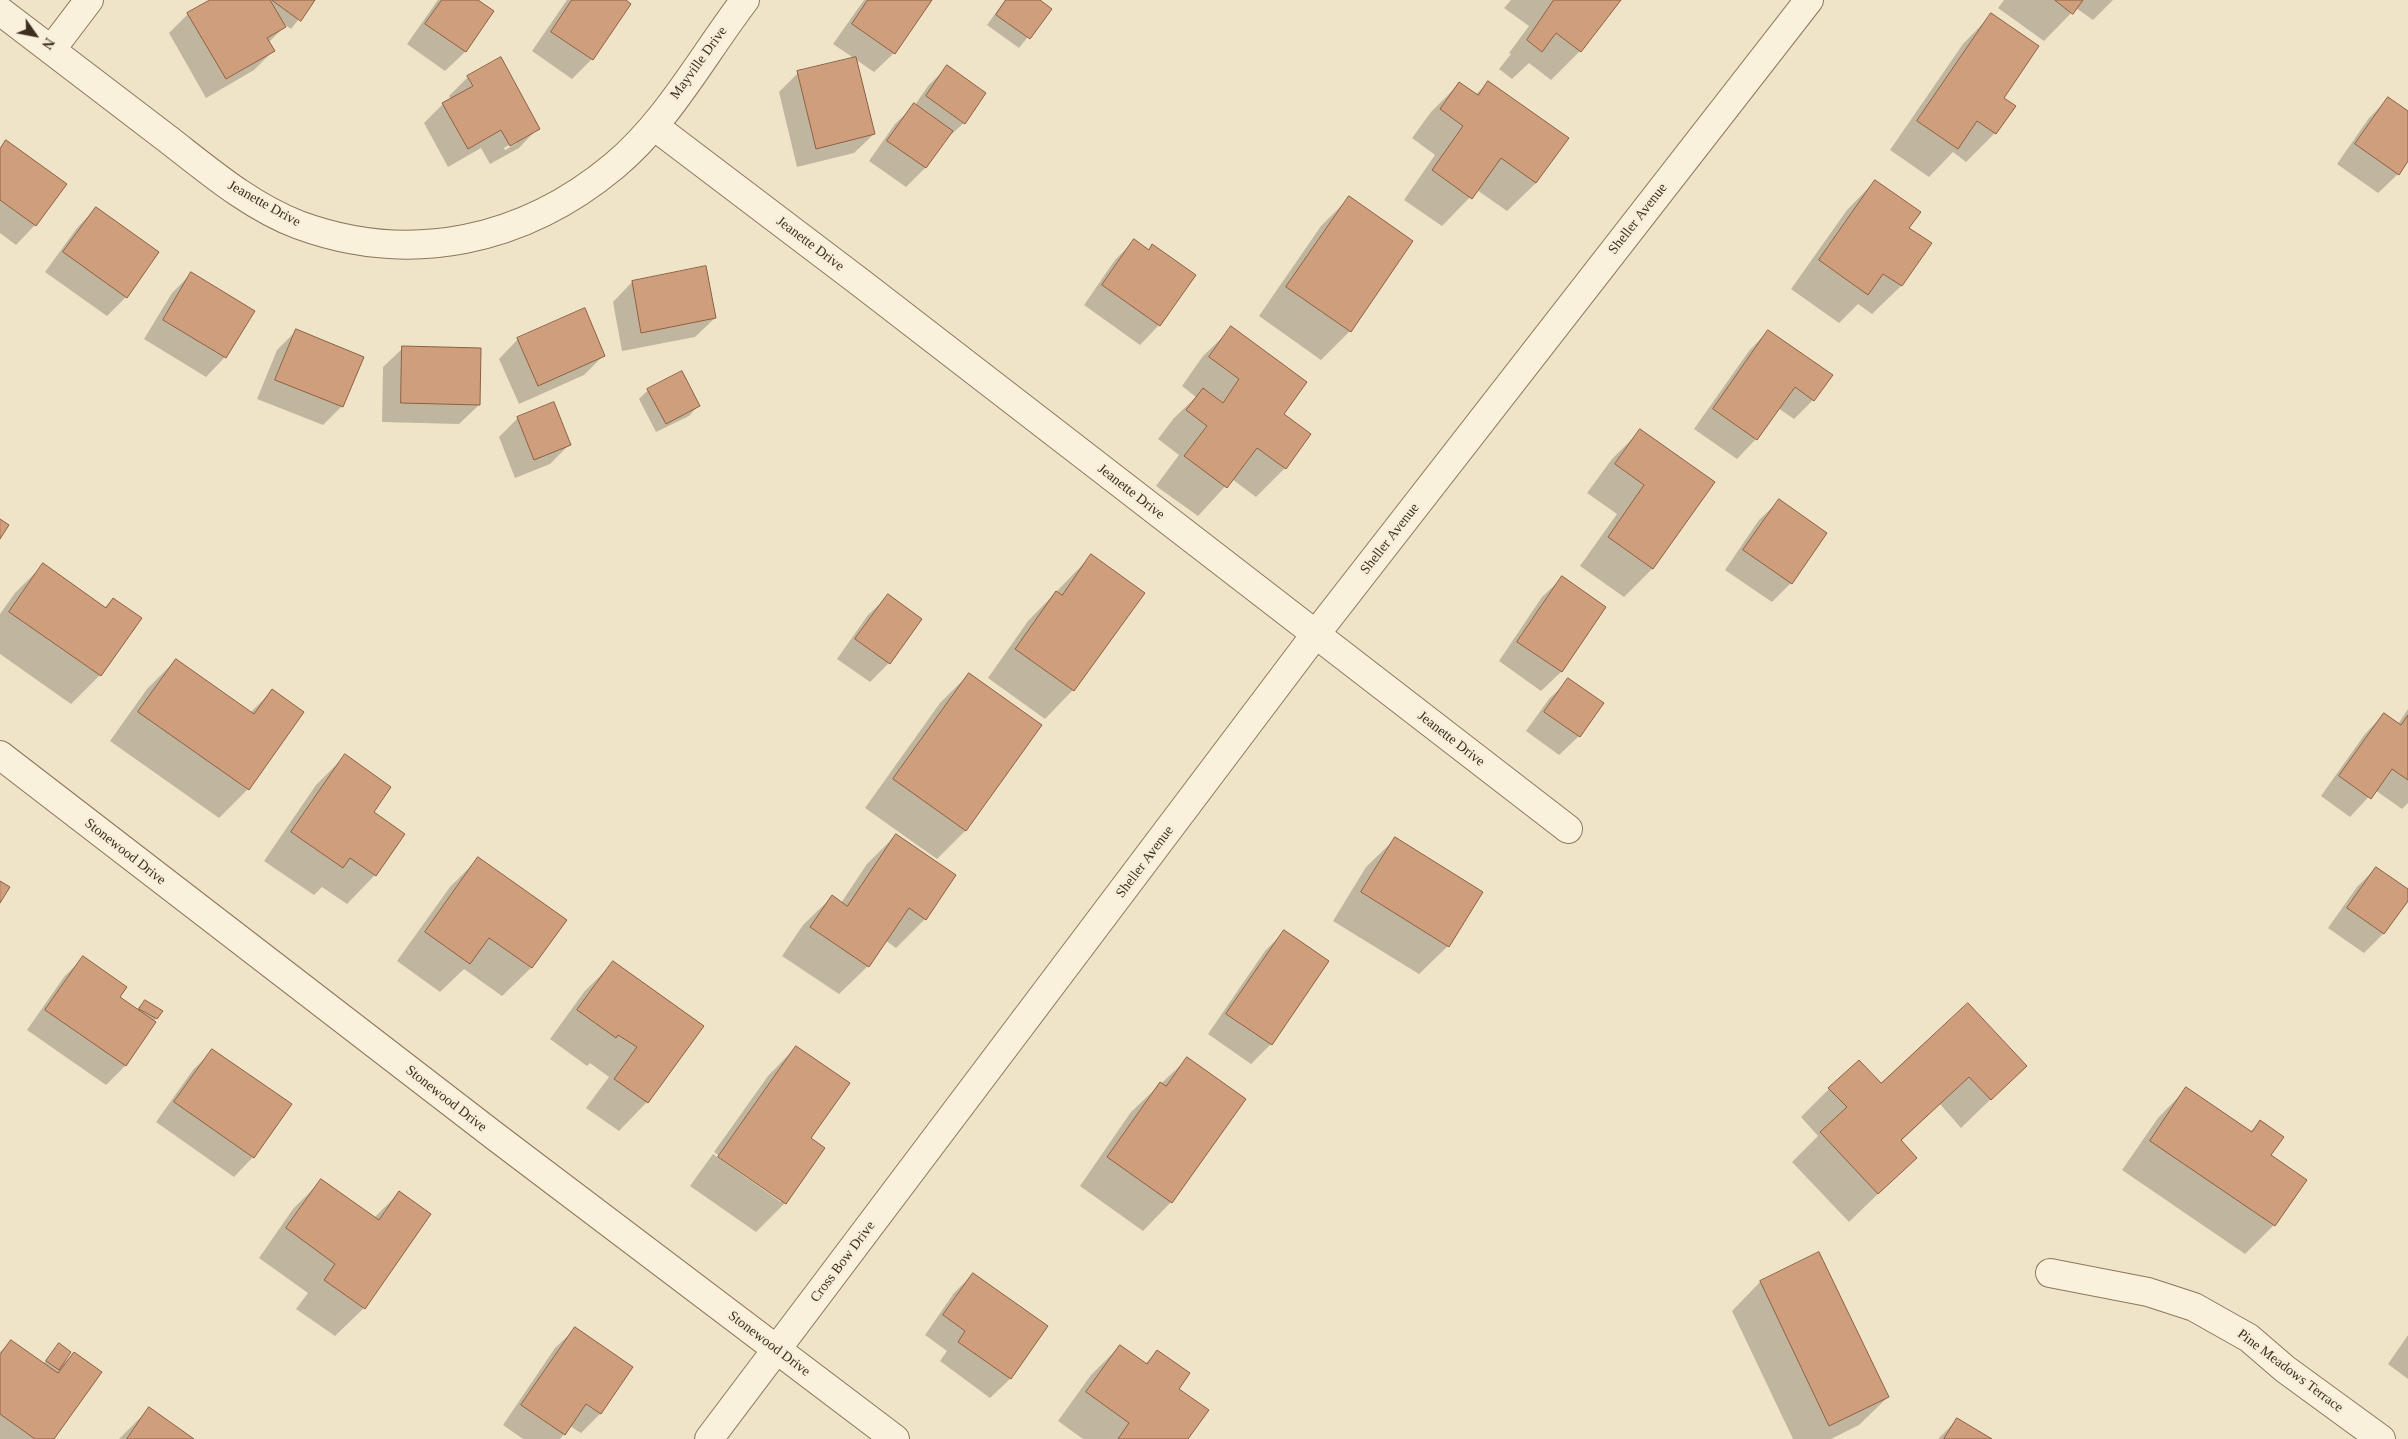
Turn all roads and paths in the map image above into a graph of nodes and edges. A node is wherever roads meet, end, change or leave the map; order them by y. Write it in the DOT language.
graph roads {
  1 [pos="89,0"];
  2 [pos="745,0"];
  3 [pos="1809,0"];
  4 [pos="0,11"];
  5 [pos="51,50"];
  6 [pos="654,126"];
  7 [pos="1315,635"];
  8 [pos="0,756"];
  9 [pos="1568,829"];
  10 [pos="978,1084"];
  11 [pos="2050,1273"];
  12 [pos="777,1350"];
  13 [pos="709,1439"];
  14 [pos="895,1439"];
  15 [pos="2381,1439"];
  1 -- 5 [label="street"];
  2 -- 6 [label="street, Mayville Drive"];
  3 -- 7 [label="street, Sheller Avenue"];
  4 -- 5 [label="street, Jeanette Drive"];
  5 -- 6 [label="street, Jeanette Drive"];
  6 -- 7 [label="street, Jeanette Drive"];
  7 -- 9 [label="street, Jeanette Drive"];
  7 -- 10 [label="street, Sheller Avenue"];
  8 -- 12 [label="street, Stonewood Drive"];
  10 -- 12 [label="street, Cross Bow Drive"];
  11 -- 15 [label="street, Pine Meadows Terrace"];
  12 -- 13 [label="street, Cross Bow Drive"];
  12 -- 14 [label="street, Stonewood Drive"];
}
